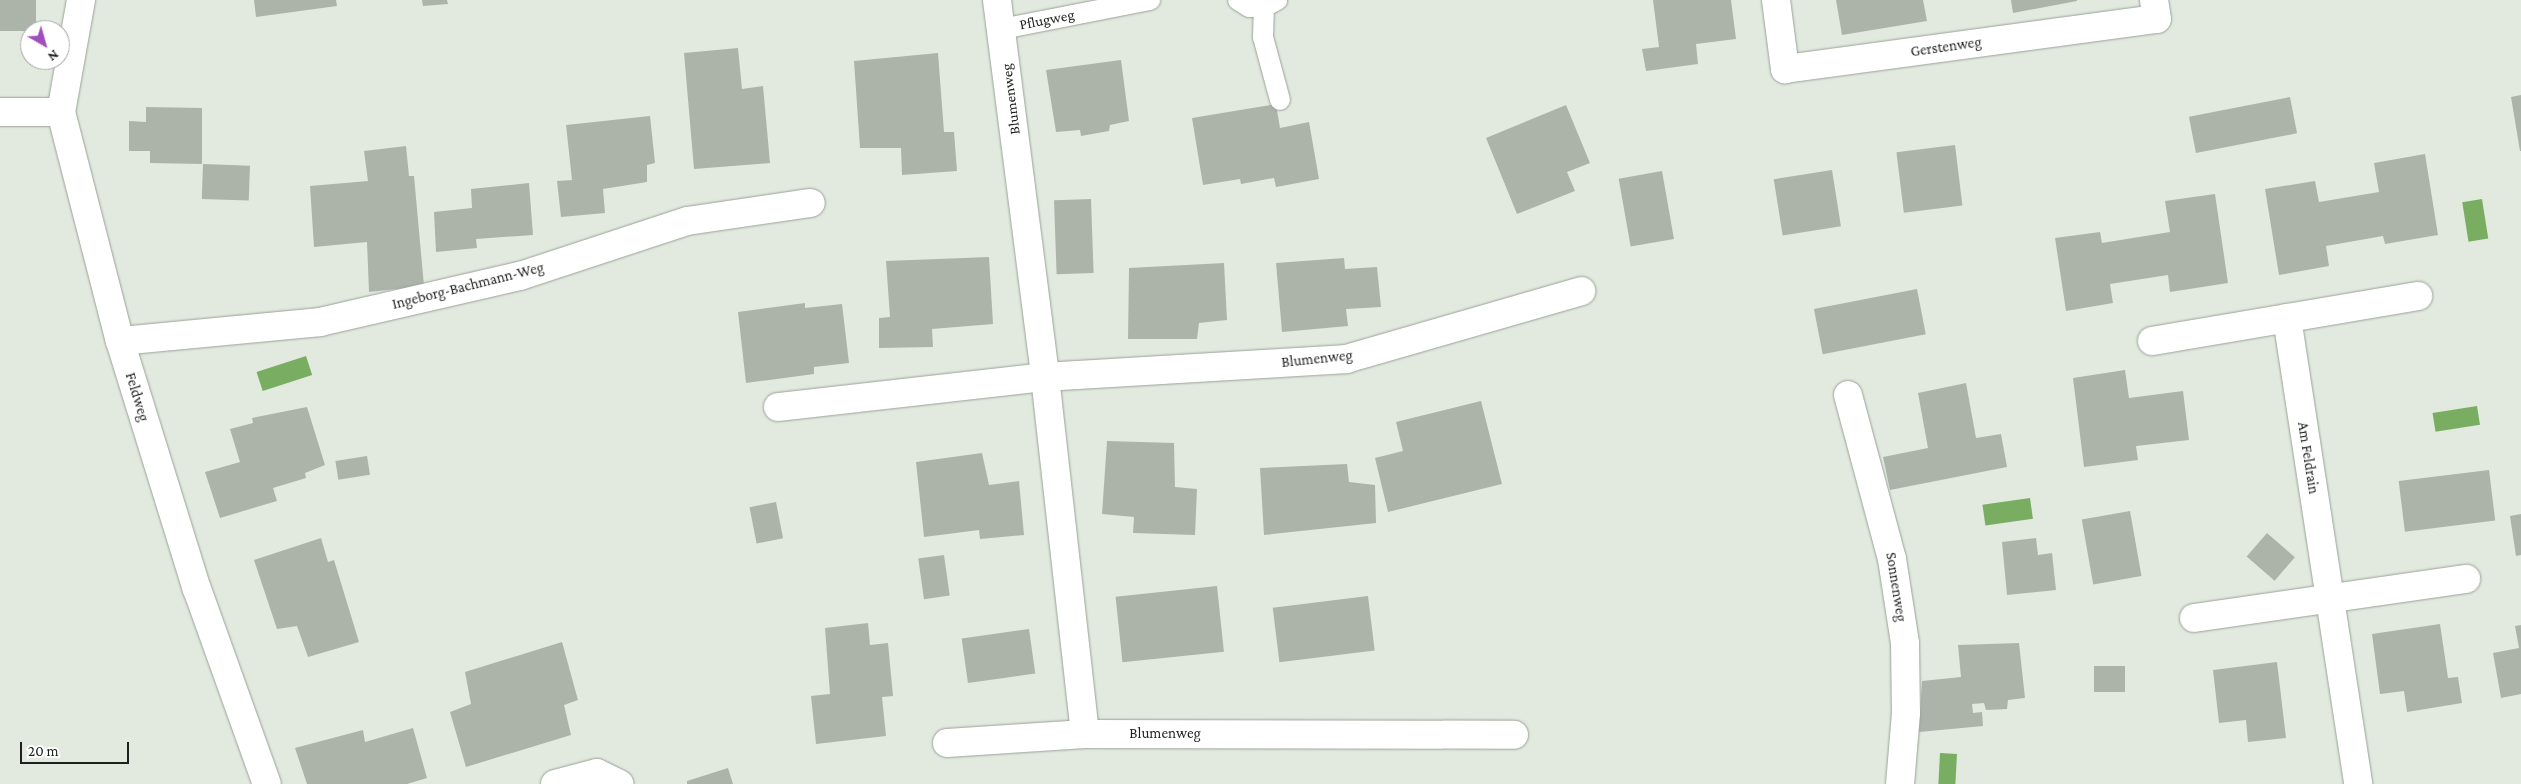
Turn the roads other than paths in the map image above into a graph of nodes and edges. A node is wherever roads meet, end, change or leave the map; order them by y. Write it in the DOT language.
graph roads {
  1 [pos="81,0"];
  2 [pos="997,0"];
  3 [pos="1150,0"];
  4 [pos="1238,0"];
  5 [pos="1776,0"];
  6 [pos="2154,0"];
  7 [pos="1270,3"];
  8 [pos="1002,29"];
  9 [pos="1280,100"];
  10 [pos="0,112"];
  11 [pos="61,112"];
  12 [pos="811,203"];
  13 [pos="1581,291"];
  14 [pos="2418,296"];
  15 [pos="2287,318"];
  16 [pos="2152,341"];
  17 [pos="120,342"];
  18 [pos="1045,377"];
  19 [pos="1848,395"];
  20 [pos="778,407"];
  21 [pos="2466,579"];
  22 [pos="2330,598"];
  23 [pos="2194,618"];
  24 [pos="1085,734"];
  25 [pos="1514,735"];
  26 [pos="947,744"];
  27 [pos="267,784"];
  28 [pos="555,784"];
  29 [pos="620,784"];
  30 [pos="1900,784"];
  31 [pos="2358,784"];
  1 -- 11 [label="street, Feldweg"];
  2 -- 8 [label="street, Blumenweg"];
  3 -- 8 [label="lane, Pflugweg"];
  4 -- 7 [label="lane"];
  5 -- 6 [label="street, Gerstenweg"];
  7 -- 9 [label="lane"];
  8 -- 18 [label="street, Blumenweg"];
  10 -- 11 [label="street"];
  11 -- 17 [label="street, Feldweg"];
  12 -- 17 [label="street, Ingeborg-Bachmann-Weg"];
  13 -- 18 [label="street, Blumenweg"];
  14 -- 15 [label="street"];
  15 -- 16 [label="street"];
  15 -- 22 [label="street, Am Feldrain"];
  17 -- 27 [label="street, Feldweg"];
  18 -- 20 [label="street, Blumenweg"];
  18 -- 24 [label="street, Blumenweg"];
  19 -- 30 [label="street, Sonnenweg"];
  21 -- 22 [label="street"];
  22 -- 23 [label="street"];
  22 -- 31 [label="street, Am Feldrain"];
  24 -- 25 [label="street, Blumenweg"];
  24 -- 26 [label="street, Blumenweg"];
  28 -- 29 [label="street"];
}
